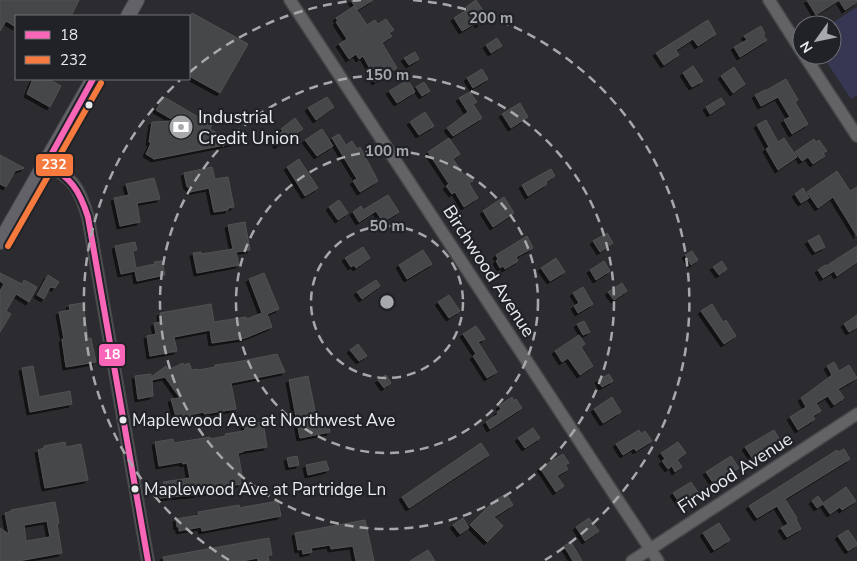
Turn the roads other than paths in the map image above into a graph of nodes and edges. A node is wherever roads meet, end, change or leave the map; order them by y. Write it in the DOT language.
graph roads {
  1 [pos="137,0"];
  2 [pos="290,0"];
  3 [pos="768,0"];
  4 [pos="129,15"];
  5 [pos="792,37"];
  6 [pos="811,65"];
  7 [pos="92,80"];
  8 [pos="857,136"];
  9 [pos="46,164"];
  10 [pos="0,242"];
  11 [pos="857,414"];
  12 [pos="650,549"];
  13 [pos="148,561"];
  14 [pos="632,561"];
  15 [pos="658,561"];
  1 -- 4 [label="main road"];
  2 -- 12 [label="street, Birchwood Avenue"];
  3 -- 5 [label="street"];
  6 -- 8 [label="street"];
  7 -- 9 [label="main road"];
  9 -- 10 [label="main road"];
  9 -- 13 [label="street"];
  11 -- 12 [label="street, Firwood Avenue"];
  12 -- 14 [label="street, Firwood Avenue"];
  12 -- 15 [label="street, Birchwood Avenue"];
}
